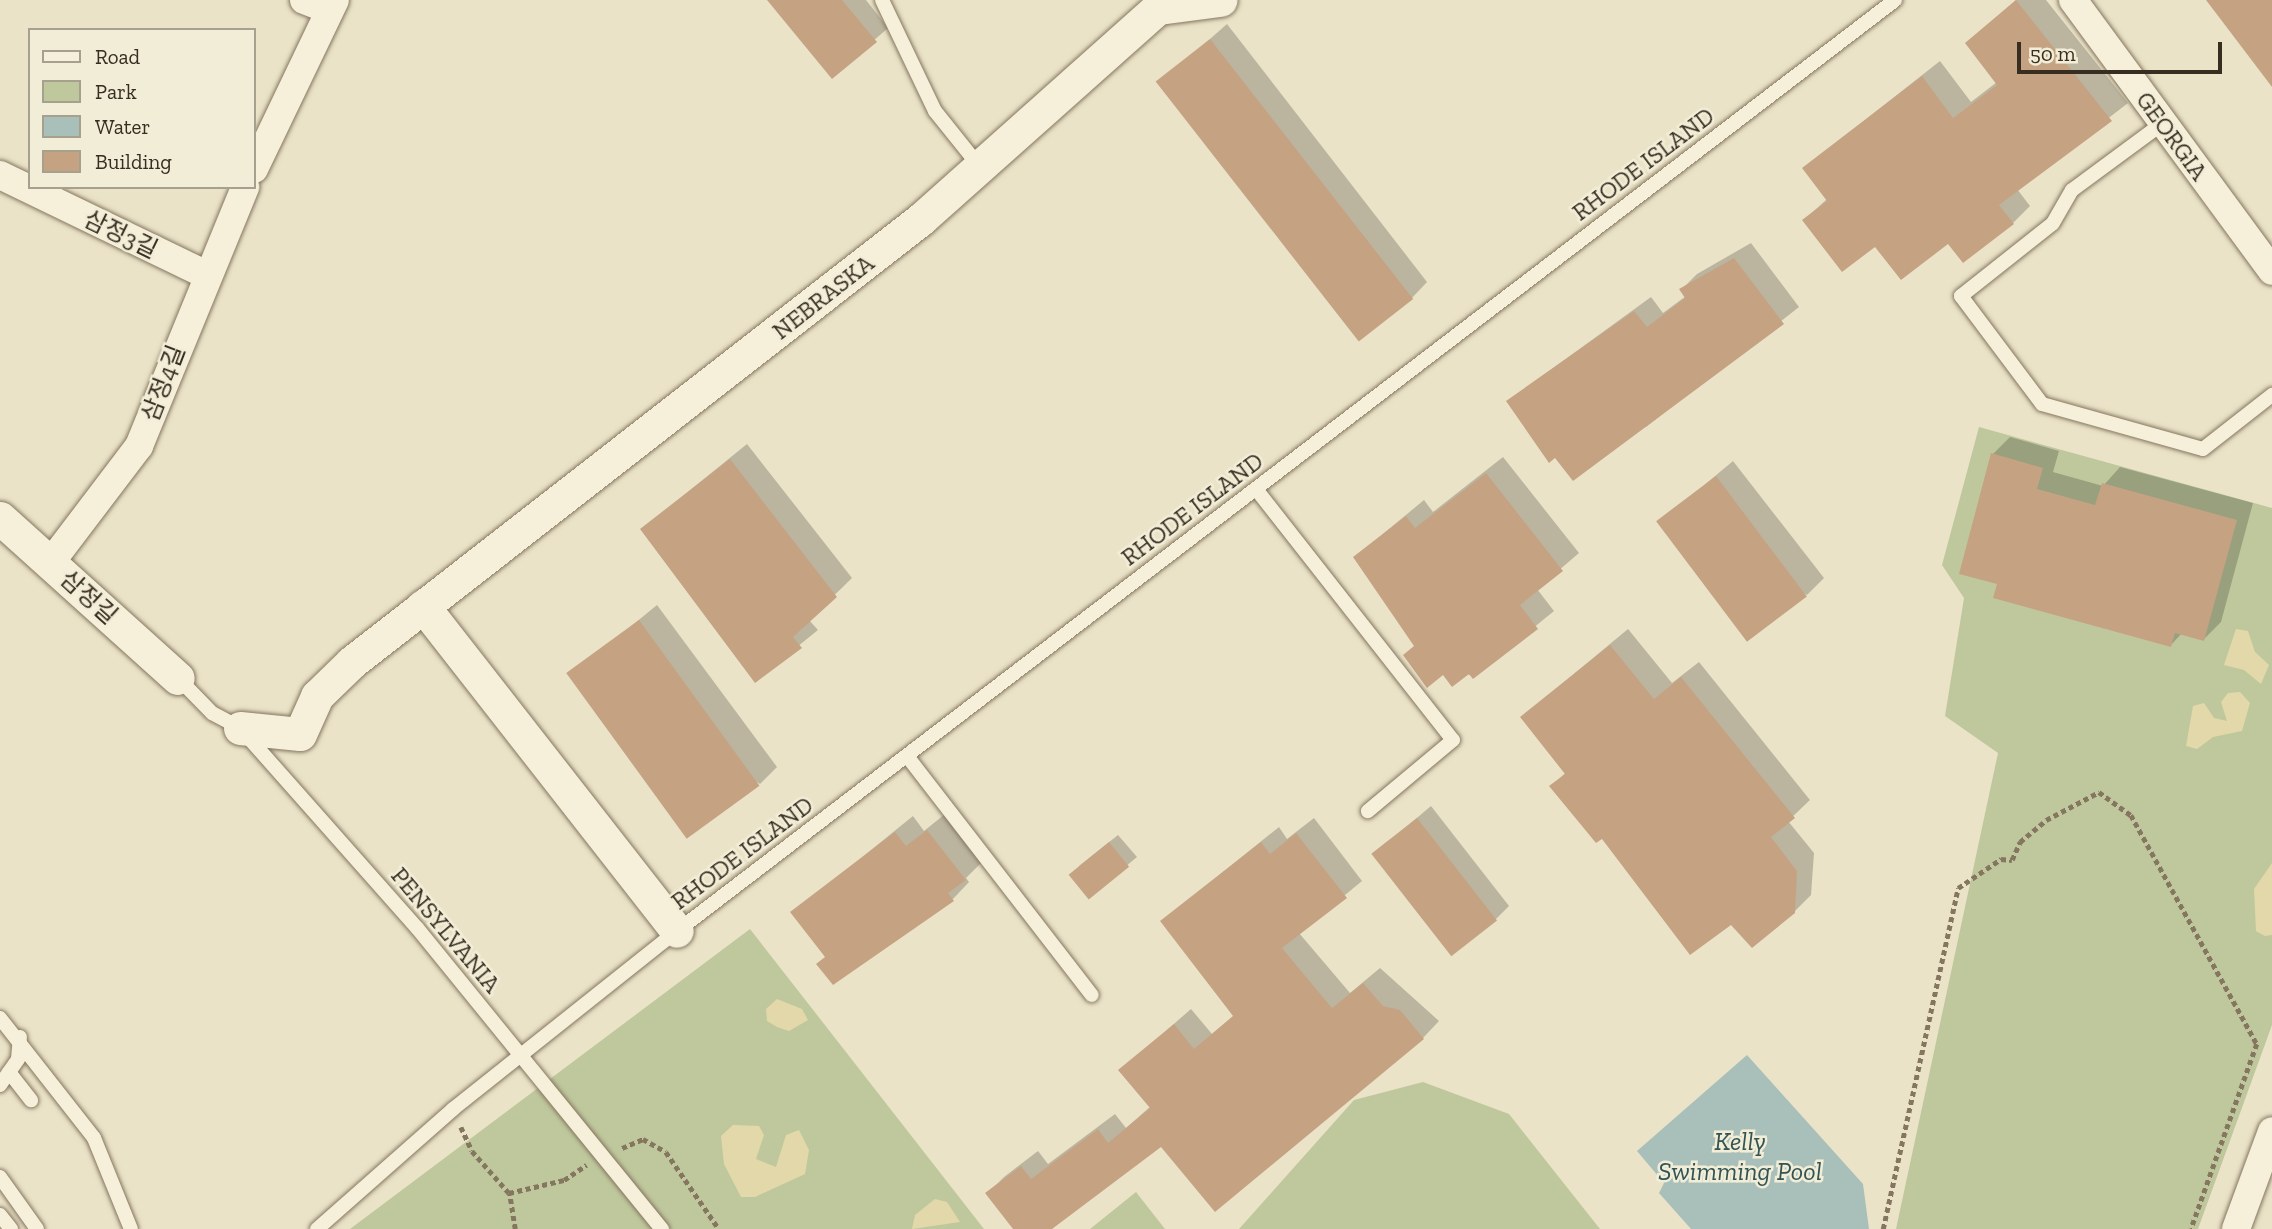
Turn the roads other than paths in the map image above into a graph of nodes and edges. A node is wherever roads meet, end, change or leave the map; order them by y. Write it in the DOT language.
graph roads {
  1 [pos="882,0"];
  2 [pos="1220,0"];
  3 [pos="1895,0"];
  4 [pos="2073,0"];
  5 [pos="323,3"];
  6 [pos="2163,123"];
  7 [pos="256,164"];
  8 [pos="979,166"];
  9 [pos="0,176"];
  10 [pos="244,189"];
  11 [pos="2272,271"];
  12 [pos="205,274"];
  13 [pos="2272,395"];
  14 [pos="1256,489"];
  15 [pos="0,518"];
  16 [pos="51,562"];
  17 [pos="424,606"];
  18 [pos="178,678"];
  19 [pos="240,728"];
  20 [pos="907,756"];
  21 [pos="1368,811"];
  22 [pos="677,932"];
  23 [pos="1092,995"];
  24 [pos="0,1018"];
  25 [pos="20,1037"];
  26 [pos="519,1055"];
  27 [pos="9,1072"];
  28 [pos="0,1085"];
  29 [pos="32,1100"];
  30 [pos="2272,1131"];
  31 [pos="0,1177"];
  32 [pos="0,1215"];
  33 [pos="11,1229"];
  34 [pos="37,1229"];
  35 [pos="131,1229"];
  36 [pos="317,1229"];
  37 [pos="662,1229"];
  38 [pos="2236,1229"];
  1 -- 8 [label="lane"];
  2 -- 8 [label="street, NEBRASKA"];
  3 -- 14 [label="lane, RHODE ISLAND"];
  4 -- 6 [label="street, GEORGIA"];
  5 -- 7 [label="street"];
  6 -- 11 [label="street, GEORGIA"];
  6 -- 13 [label="lane"];
  8 -- 17 [label="street, NEBRASKA"];
  9 -- 12 [label="street, 삼정3길"];
  10 -- 12 [label="street, 삼정4길"];
  12 -- 16 [label="street, 삼정4길"];
  14 -- 20 [label="lane, RHODE ISLAND"];
  14 -- 21 [label="lane"];
  15 -- 16 [label="street, 삼정길"];
  16 -- 18 [label="street, 삼정길"];
  17 -- 19 [label="street, NEBRASKA"];
  17 -- 22 [label="street"];
  18 -- 19 [label="lane, PENSYLVANIA"];
  19 -- 26 [label="lane, PENSYLVANIA"];
  20 -- 22 [label="lane, RHODE ISLAND"];
  20 -- 23 [label="lane"];
  22 -- 26 [label="lane, RHODE ISLAND"];
  24 -- 25 [label="lane"];
  25 -- 27 [label="lane"];
  25 -- 35 [label="lane"];
  26 -- 36 [label="lane, RHODE ISLAND"];
  26 -- 37 [label="lane, PENSYLVANIA"];
  27 -- 28 [label="lane"];
  27 -- 29 [label="lane"];
  30 -- 38 [label="street"];
  31 -- 34 [label="lane"];
  32 -- 33 [label="lane"];
}
